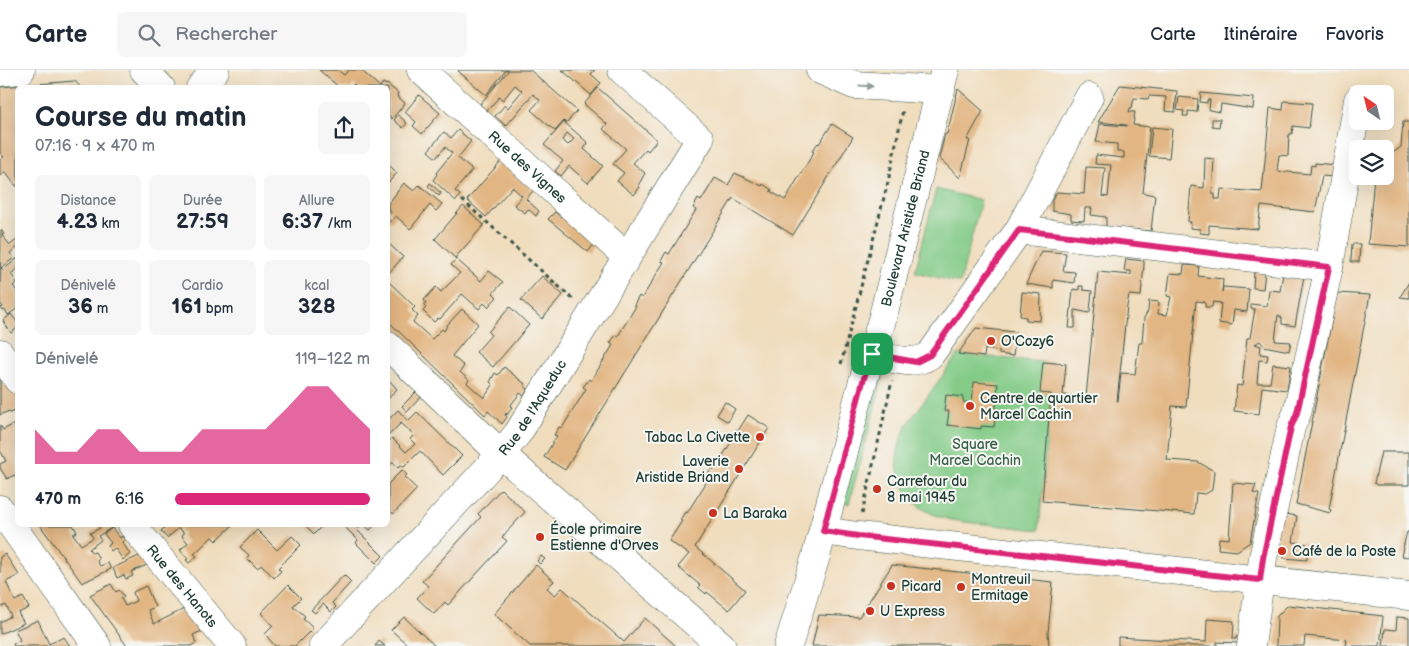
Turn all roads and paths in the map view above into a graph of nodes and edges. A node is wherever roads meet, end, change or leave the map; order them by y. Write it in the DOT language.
graph roads {
  1 [pos="21,70"];
  2 [pos="144,70"];
  3 [pos="215,70"];
  4 [pos="622,70"];
  5 [pos="820,70"];
  6 [pos="0,72"];
  7 [pos="426,72"];
  8 [pos="943,80"];
  9 [pos="158,85"];
  10 [pos="202,85"];
  11 [pos="907,88"];
  12 [pos="1088,97"];
  13 [pos="1353,130"];
  14 [pos="462,200"];
  15 [pos="1019,230"];
  16 [pos="627,257"];
  17 [pos="1329,267"];
  18 [pos="591,315"];
  19 [pos="390,348"];
  20 [pos="0,353"];
  21 [pos="872,354"];
  22 [pos="841,365"];
  23 [pos="15,376"];
  24 [pos="892,380"];
  25 [pos="501,454"];
  26 [pos="0,509"];
  27 [pos="861,520"];
  28 [pos="134,527"];
  29 [pos="823,531"];
  30 [pos="1260,580"];
  31 [pos="1409,596"];
  32 [pos="97,646"];
  33 [pos="232,646"];
  34 [pos="323,646"];
  35 [pos="722,646"];
  36 [pos="788,646"];
  37 [pos="1251,646"];
  1 -- 6 [label="street"];
  2 -- 9 [label="street"];
  3 -- 10 [label="street"];
  4 -- 16 [label="street, Rue de l'Aqueduc"];
  5 -- 11 [label="street, one-way"];
  7 -- 16 [label="street, Rue des Vignes"];
  8 -- 11 [label="street"];
  8 -- 21 [label="street, Boulevard Aristide Briand"];
  11 -- 22 [label="path"];
  12 -- 15 [label="street"];
  13 -- 17 [label="street"];
  14 -- 18 [label="path"];
  15 -- 17 [label="street"];
  15 -- 21 [label="street"];
  16 -- 18 [label="street, Rue de l'Aqueduc"];
  17 -- 30 [label="street"];
  18 -- 25 [label="street, Rue de l'Aqueduc"];
  19 -- 25 [label="street"];
  20 -- 23 [label="street"];
  21 -- 29 [label="street, Boulevard Aristide Briand"];
  24 -- 27 [label="path"];
  25 -- 34 [label="street, Rue de l'Aqueduc"];
  25 -- 35 [label="street"];
  26 -- 32 [label="street"];
  28 -- 33 [label="street, Rue des Hanots"];
  29 -- 30 [label="street"];
  29 -- 36 [label="street, Boulevard Aristide Briand"];
  30 -- 31 [label="street"];
  30 -- 37 [label="street"];
}
